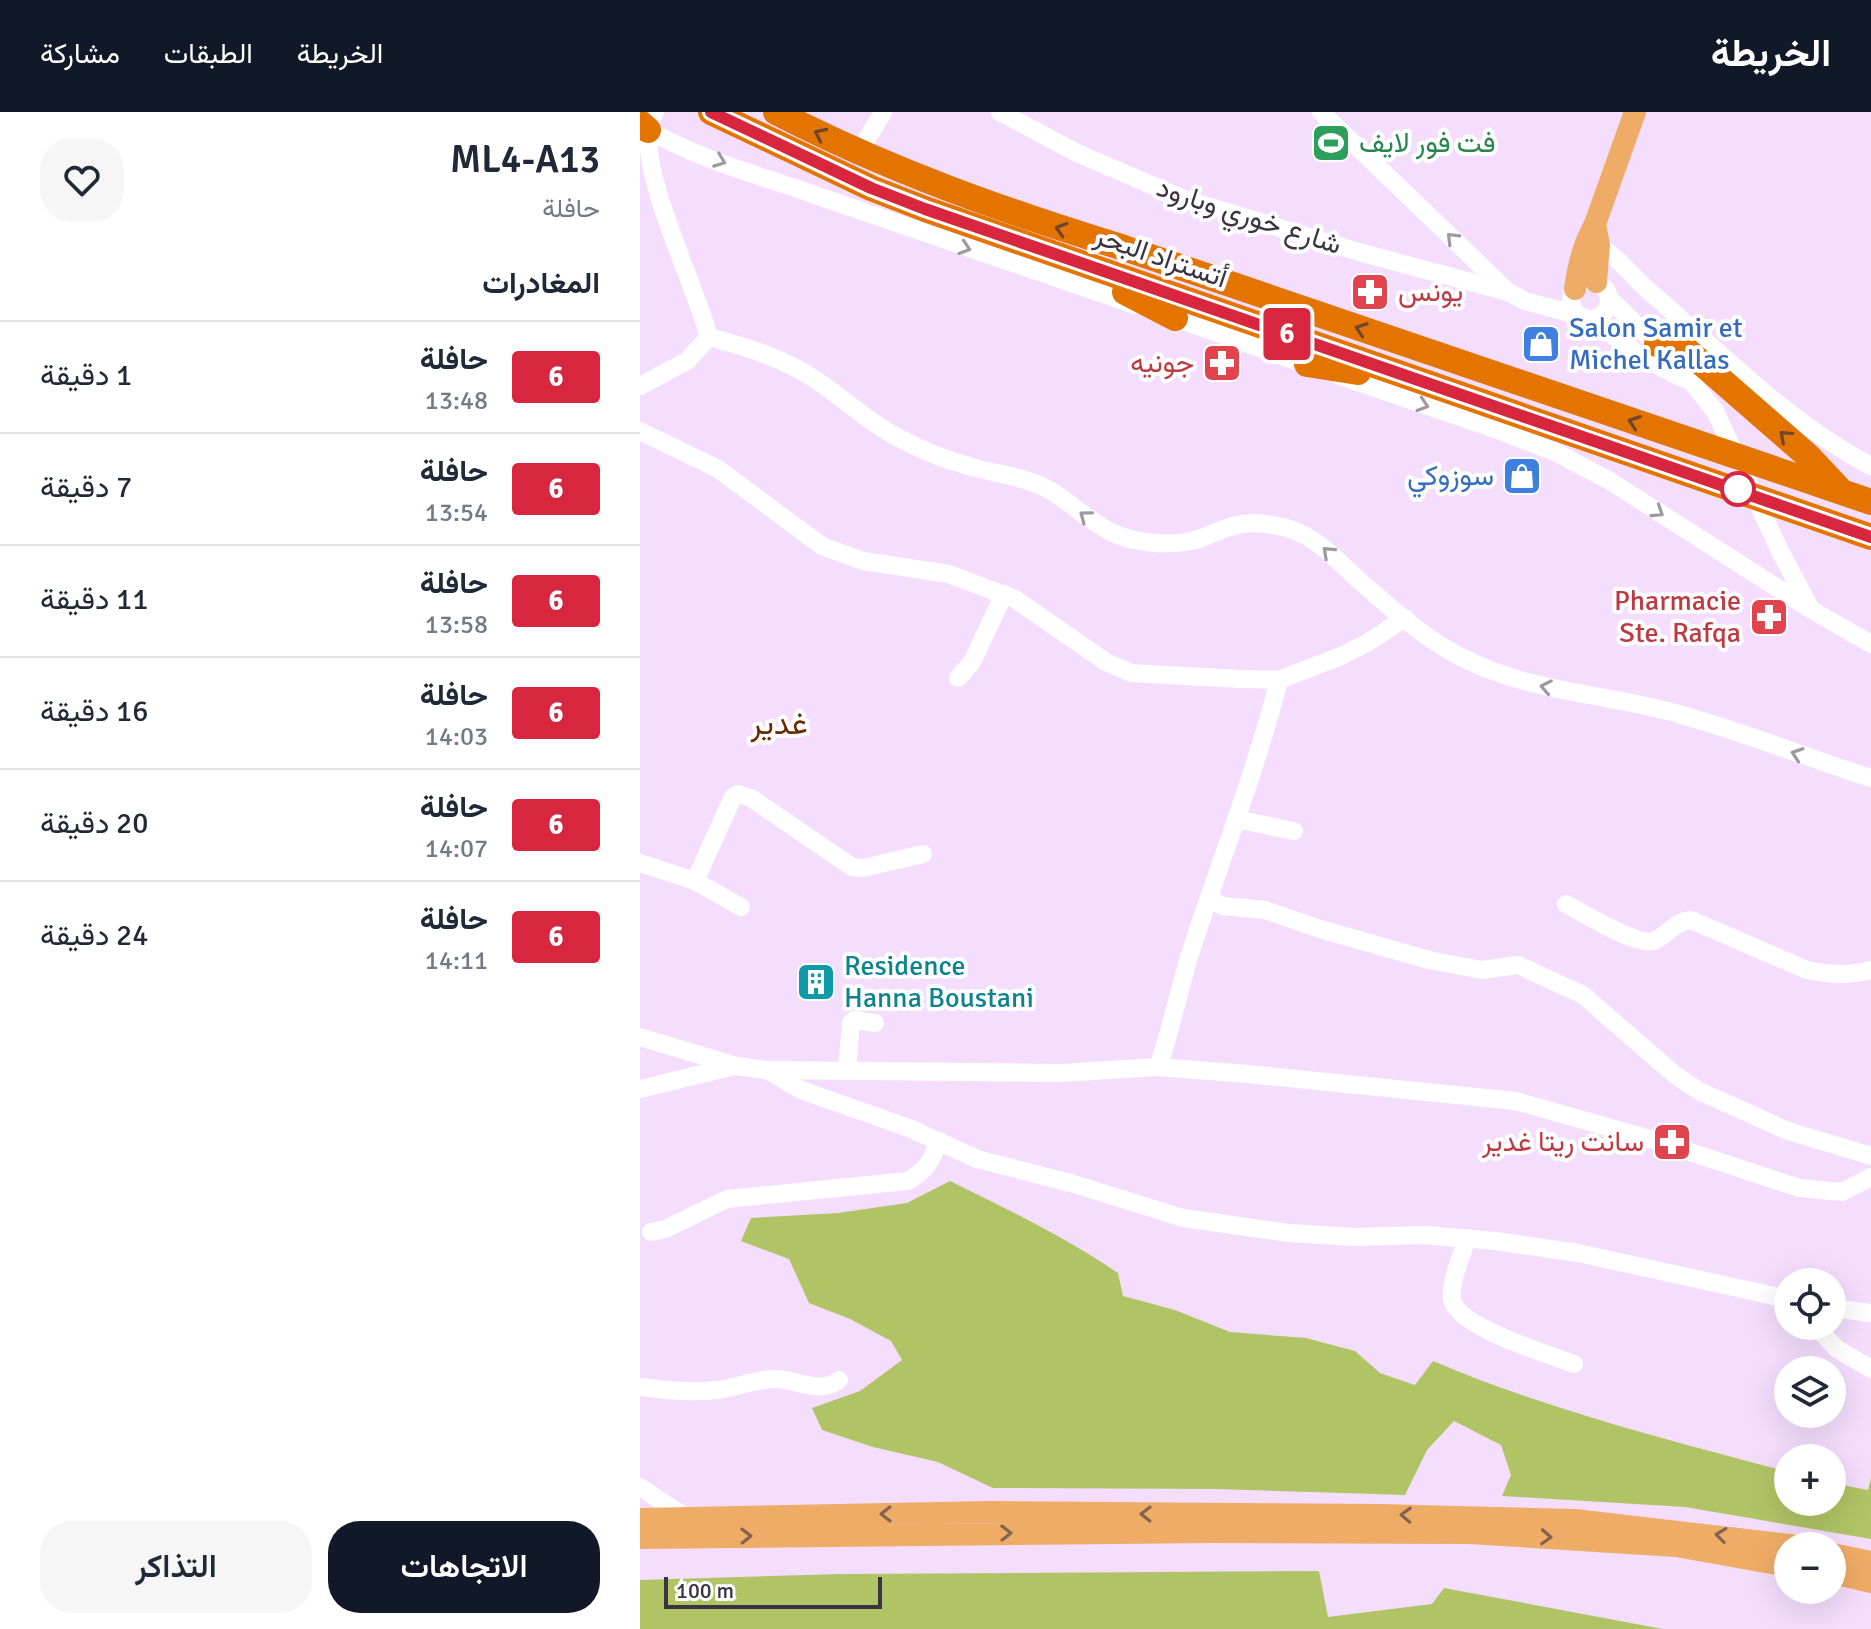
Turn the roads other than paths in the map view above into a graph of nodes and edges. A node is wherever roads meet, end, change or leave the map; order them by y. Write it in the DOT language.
graph roads {
  1 [pos="711,112"];
  2 [pos="776,112"];
  3 [pos="883,112"];
  4 [pos="1000,112"];
  5 [pos="1321,112"];
  6 [pos="1635,112"];
  7 [pos="647,134"];
  8 [pos="859,152"];
  9 [pos="647,179"];
  10 [pos="1594,236"];
  11 [pos="1051,253"];
  12 [pos="1628,273"];
  13 [pos="1590,290"];
  14 [pos="1508,292"];
  15 [pos="1545,307"];
  16 [pos="1585,317"];
  17 [pos="1175,318"];
  18 [pos="709,337"];
  19 [pos="1657,344"];
  20 [pos="1307,364"];
  21 [pos="1691,381"];
  22 [pos="1424,382"];
  23 [pos="640,386"];
  24 [pos="640,431"];
  25 [pos="1871,466"];
  26 [pos="1841,491"];
  27 [pos="1871,502"];
  28 [pos="1871,537"];
  29 [pos="1004,594"];
  30 [pos="1810,609"];
  31 [pos="1405,618"];
  32 [pos="1871,644"];
  33 [pos="958,678"];
  34 [pos="1279,680"];
  35 [pos="1871,778"];
  36 [pos="1236,819"];
  37 [pos="1294,831"];
  38 [pos="923,854"];
  39 [pos="640,863"];
  40 [pos="695,881"];
  41 [pos="1209,899"];
  42 [pos="1566,904"];
  43 [pos="741,907"];
  44 [pos="1871,970"];
  45 [pos="875,1023"];
  46 [pos="640,1037"];
  47 [pos="737,1066"];
  48 [pos="1158,1067"];
  49 [pos="766,1070"];
  50 [pos="847,1070"];
  51 [pos="640,1089"];
  52 [pos="939,1141"];
  53 [pos="1871,1156"];
  54 [pos="1871,1177"];
  55 [pos="1852,1189"];
  56 [pos="1871,1197"];
  57 [pos="651,1232"];
  58 [pos="1467,1238"];
  59 [pos="1774,1296"];
  60 [pos="1846,1310"];
  61 [pos="1871,1313"];
  62 [pos="1828,1340"];
  63 [pos="1574,1364"];
  64 [pos="1871,1369"];
  65 [pos="839,1380"];
  66 [pos="640,1387"];
  67 [pos="640,1487"];
  68 [pos="640,1519"];
  69 [pos="688,1519"];
  70 [pos="708,1536"];
  71 [pos="640,1538"];
  72 [pos="1774,1543"];
  73 [pos="1846,1557"];
  74 [pos="1871,1562"];
  75 [pos="1774,1564"];
  76 [pos="1846,1576"];
  77 [pos="1871,1582"];
  1 -- 11 [label="highway, أتستراد البحر"];
  8 -- 2 [label="highway, أتستراد البحر, one-way"];
  3 -- 8 [label="street"];
  4 -- 14 [label="street, شارع خوري وبارود"];
  14 -- 5 [label="street, one-way"];
  6 -- 10 [label="main road"];
  7 -- 9 [label="street"];
  7 -- 17 [label="street, one-way"];
  26 -- 8 [label="highway, أتستراد البحر, one-way"];
  9 -- 18 [label="street"];
  10 -- 12 [label="street"];
  10 -- 13 [label="main road"];
  11 -- 17 [label="highway"];
  11 -- 22 [label="highway, أتستراد البحر"];
  12 -- 13 [label="street"];
  12 -- 25 [label="street"];
  13 -- 15 [label="street"];
  13 -- 16 [label="street"];
  13 -- 16 [label="street"];
  13 -- 19 [label="street"];
  14 -- 15 [label="street"];
  15 -- 16 [label="street"];
  16 -- 21 [label="street"];
  17 -- 20 [label="street"];
  18 -- 23 [label="street"];
  31 -- 18 [label="street, one-way"];
  19 -- 21 [label="street"];
  26 -- 19 [label="highway, one-way"];
  20 -- 22 [label="highway"];
  20 -- 30 [label="street, one-way"];
  21 -- 30 [label="street"];
  22 -- 28 [label="highway, أتستراد البحر"];
  24 -- 29 [label="street"];
  26 -- 27 [label="highway, أتستراد البحر"];
  29 -- 33 [label="street"];
  29 -- 34 [label="street"];
  30 -- 32 [label="street"];
  31 -- 34 [label="street"];
  35 -- 31 [label="street, one-way"];
  34 -- 36 [label="street"];
  36 -- 37 [label="street"];
  36 -- 41 [label="street"];
  38 -- 40 [label="street"];
  39 -- 40 [label="street"];
  40 -- 43 [label="street"];
  41 -- 48 [label="street"];
  41 -- 53 [label="street"];
  42 -- 44 [label="street"];
  45 -- 50 [label="street"];
  46 -- 47 [label="street"];
  47 -- 49 [label="street"];
  47 -- 51 [label="street"];
  48 -- 50 [label="street"];
  48 -- 55 [label="street"];
  49 -- 50 [label="street"];
  49 -- 52 [label="street"];
  52 -- 57 [label="street"];
  52 -- 58 [label="street"];
  54 -- 55 [label="street"];
  55 -- 56 [label="street"];
  58 -- 59 [label="street"];
  58 -- 63 [label="street"];
  60 -- 61 [label="street"];
  62 -- 64 [label="street"];
  65 -- 66 [label="street"];
  67 -- 69 [label="street"];
  68 -- 69 [label="main road"];
  69 -- 70 [label="street"];
  72 -- 69 [label="main road, one-way"];
  70 -- 71 [label="main road"];
  70 -- 75 [label="main road, one-way"];
  73 -- 74 [label="main road"];
  76 -- 77 [label="main road"];
}
